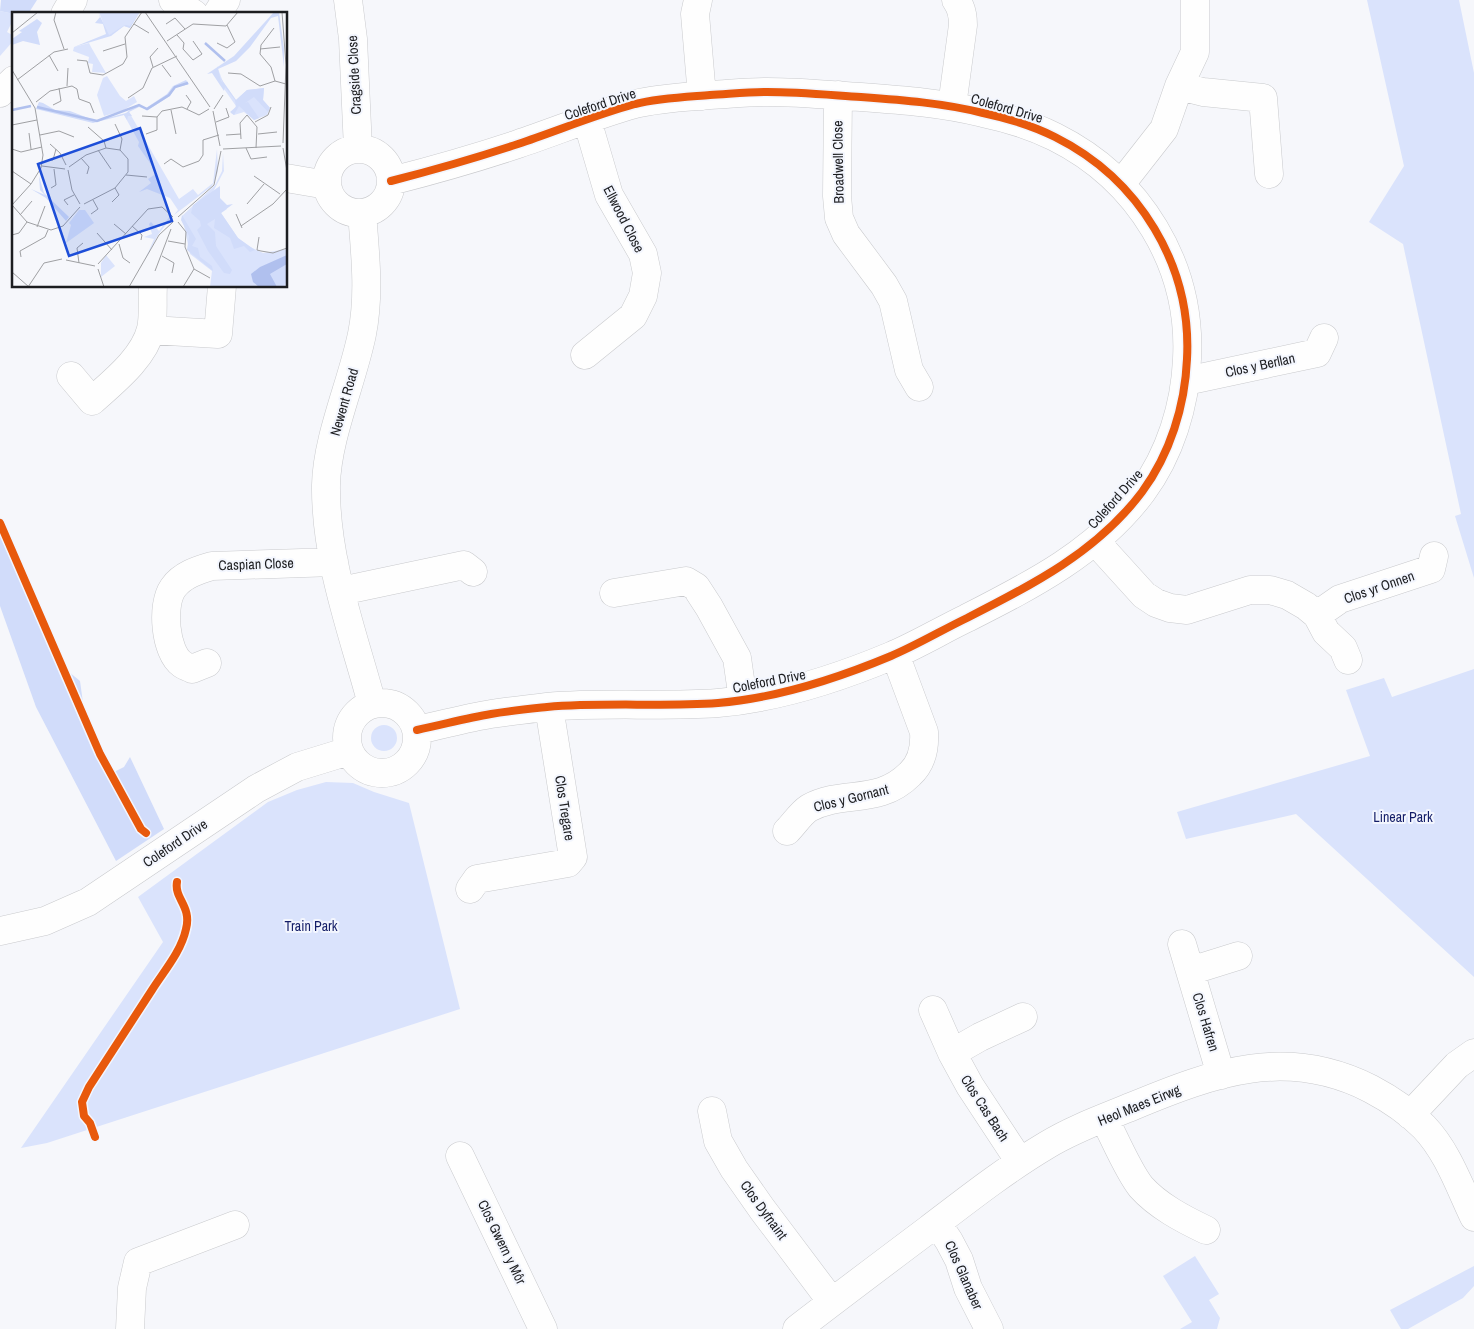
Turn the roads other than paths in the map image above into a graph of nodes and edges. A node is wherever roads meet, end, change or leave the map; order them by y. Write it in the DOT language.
graph roads {
  1 [pos="73,0"];
  2 [pos="173,0"];
  3 [pos="226,0"];
  4 [pos="348,0"];
  5 [pos="698,0"];
  6 [pos="956,0"];
  7 [pos="1195,0"];
  8 [pos="66,12"];
  9 [pos="191,12"];
  10 [pos="218,12"];
  11 [pos="12,82"];
  12 [pos="1179,86"];
  13 [pos="0,93"];
  14 [pos="702,96"];
  15 [pos="838,96"];
  16 [pos="952,106"];
  17 [pos="587,120"];
  18 [pos="358,149"];
  19 [pos="1269,174"];
  20 [pos="288,178"];
  21 [pos="391,181"];
  22 [pos="1121,184"];
  23 [pos="327,186"];
  24 [pos="362,213"];
  25 [pos="153,288"];
  26 [pos="222,288"];
  27 [pos="151,330"];
  28 [pos="1324,338"];
  29 [pos="585,355"];
  30 [pos="71,376"];
  31 [pos="1186,381"];
  32 [pos="920,387"];
  33 [pos="1095,541"];
  34 [pos="1434,556"];
  35 [pos="334,562"];
  36 [pos="473,572"];
  37 [pos="341,591"];
  38 [pos="614,593"];
  39 [pos="1317,615"];
  40 [pos="895,654"];
  41 [pos="1348,660"];
  42 [pos="207,664"];
  43 [pos="743,700"];
  44 [pos="372,704"];
  45 [pos="549,707"];
  46 [pos="417,730"];
  47 [pos="350,752"];
  48 [pos="787,831"];
  49 [pos="470,889"];
  50 [pos="0,931"];
  51 [pos="1182,944"];
  52 [pos="1238,956"];
  53 [pos="1190,970"];
  54 [pos="933,1010"];
  55 [pos="1023,1017"];
  56 [pos="952,1053"];
  57 [pos="1474,1053"];
  58 [pos="1221,1074"];
  59 [pos="712,1111"];
  60 [pos="1410,1115"];
  61 [pos="1104,1118"];
  62 [pos="460,1156"];
  63 [pos="1020,1162"];
  64 [pos="1474,1218"];
  65 [pos="937,1223"];
  66 [pos="235,1225"];
  67 [pos="1206,1230"];
  68 [pos="832,1302"];
  69 [pos="130,1329"];
  70 [pos="543,1329"];
  71 [pos="797,1329"];
  72 [pos="989,1329"];
  1 -- 8 [label="street"];
  2 -- 9 [label="street"];
  3 -- 10 [label="street"];
  4 -- 18 [label="street, Cragside Close"];
  5 -- 14 [label="street"];
  6 -- 16 [label="street"];
  7 -- 12 [label="street"];
  11 -- 13 [label="street"];
  12 -- 19 [label="street"];
  12 -- 22 [label="street"];
  14 -- 15 [label="street, Coleford Drive"];
  14 -- 17 [label="street, Coleford Drive"];
  15 -- 16 [label="street, Coleford Drive"];
  15 -- 32 [label="street, Broadwell Close"];
  16 -- 22 [label="street, Coleford Drive"];
  17 -- 21 [label="street, Coleford Drive"];
  17 -- 29 [label="street, Ellwood Close"];
  18 -- 21 [label="street"];
  18 -- 23 [label="street"];
  20 -- 23 [label="street"];
  21 -- 24 [label="street"];
  22 -- 31 [label="street, Coleford Drive"];
  23 -- 24 [label="street"];
  24 -- 35 [label="street, Newent Road"];
  25 -- 27 [label="street"];
  26 -- 27 [label="street"];
  27 -- 30 [label="street"];
  28 -- 31 [label="street, Clos y Berllan"];
  31 -- 33 [label="street, Coleford Drive"];
  33 -- 39 [label="street"];
  33 -- 40 [label="street, Coleford Drive"];
  34 -- 39 [label="street, Clos yr Onnen"];
  35 -- 37 [label="street, Newent Road"];
  35 -- 42 [label="street, Caspian Close"];
  36 -- 37 [label="street"];
  37 -- 44 [label="street, Newent Road"];
  38 -- 43 [label="street"];
  39 -- 41 [label="street"];
  40 -- 43 [label="street, Coleford Drive"];
  40 -- 48 [label="street, Clos y Gornant"];
  43 -- 45 [label="street, Coleford Drive"];
  44 -- 46 [label="street"];
  44 -- 47 [label="street"];
  45 -- 46 [label="street, Coleford Drive"];
  45 -- 49 [label="street, Clos Tregare"];
  46 -- 47 [label="street"];
  47 -- 50 [label="street, Coleford Drive"];
  51 -- 53 [label="street, Clos Hafren"];
  52 -- 53 [label="street"];
  53 -- 58 [label="street, Clos Hafren"];
  54 -- 56 [label="street, Clos Cas Bach"];
  55 -- 56 [label="street"];
  56 -- 63 [label="street, Clos Cas Bach"];
  57 -- 60 [label="street"];
  58 -- 60 [label="street, Heol Maes Eirwg"];
  58 -- 61 [label="street, Heol Maes Eirwg"];
  59 -- 68 [label="street, Clos Dyfnaint"];
  60 -- 64 [label="street, Heol Maes Eirwg"];
  61 -- 63 [label="street, Heol Maes Eirwg"];
  61 -- 67 [label="street"];
  62 -- 70 [label="street, Clos Gwern y Môr"];
  63 -- 65 [label="street, Heol Maes Eirwg"];
  65 -- 68 [label="street, Heol Maes Eirwg"];
  65 -- 72 [label="street, Clos Glanaber"];
  66 -- 69 [label="street"];
  68 -- 71 [label="street, Heol Maes Eirwg"];
}
